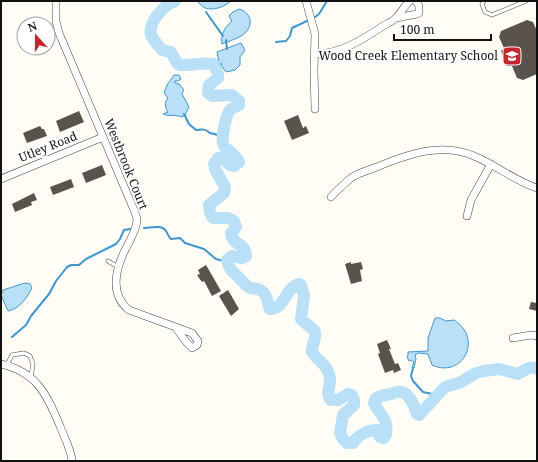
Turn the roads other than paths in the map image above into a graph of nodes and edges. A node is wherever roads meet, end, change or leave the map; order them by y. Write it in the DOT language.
graph roads {
  1 [pos="56,1"];
  2 [pos="306,1"];
  3 [pos="410,1"];
  4 [pos="416,1"];
  5 [pos="484,1"];
  6 [pos="526,1"];
  7 [pos="396,18"];
  8 [pos="315,54"];
  9 [pos="315,109"];
  10 [pos="103,137"];
  11 [pos="491,164"];
  12 [pos="1,179"];
  13 [pos="537,188"];
  14 [pos="330,196"];
  15 [pos="467,216"];
  16 [pos="108,261"];
  17 [pos="119,267"];
  18 [pos="176,328"];
  19 [pos="537,336"];
  20 [pos="513,338"];
  21 [pos="4,365"];
  22 [pos="31,377"];
  23 [pos="72,461"];
  1 -- 10 [label="street, Westbrook Court"];
  2 -- 8 [label="street"];
  3 -- 7 [label="street"];
  4 -- 7 [label="street"];
  5 -- 6 [label="lane"];
  7 -- 8 [label="street"];
  8 -- 9 [label="street"];
  10 -- 12 [label="street, Utley Road"];
  10 -- 17 [label="street, Westbrook Court"];
  11 -- 13 [label="street"];
  11 -- 14 [label="street"];
  11 -- 15 [label="street"];
  16 -- 17 [label="lane"];
  17 -- 18 [label="street, Westbrook Court"];
  19 -- 20 [label="street"];
  21 -- 22 [label="street"];
  21 -- 22 [label="lane"];
  22 -- 23 [label="street"];
}
